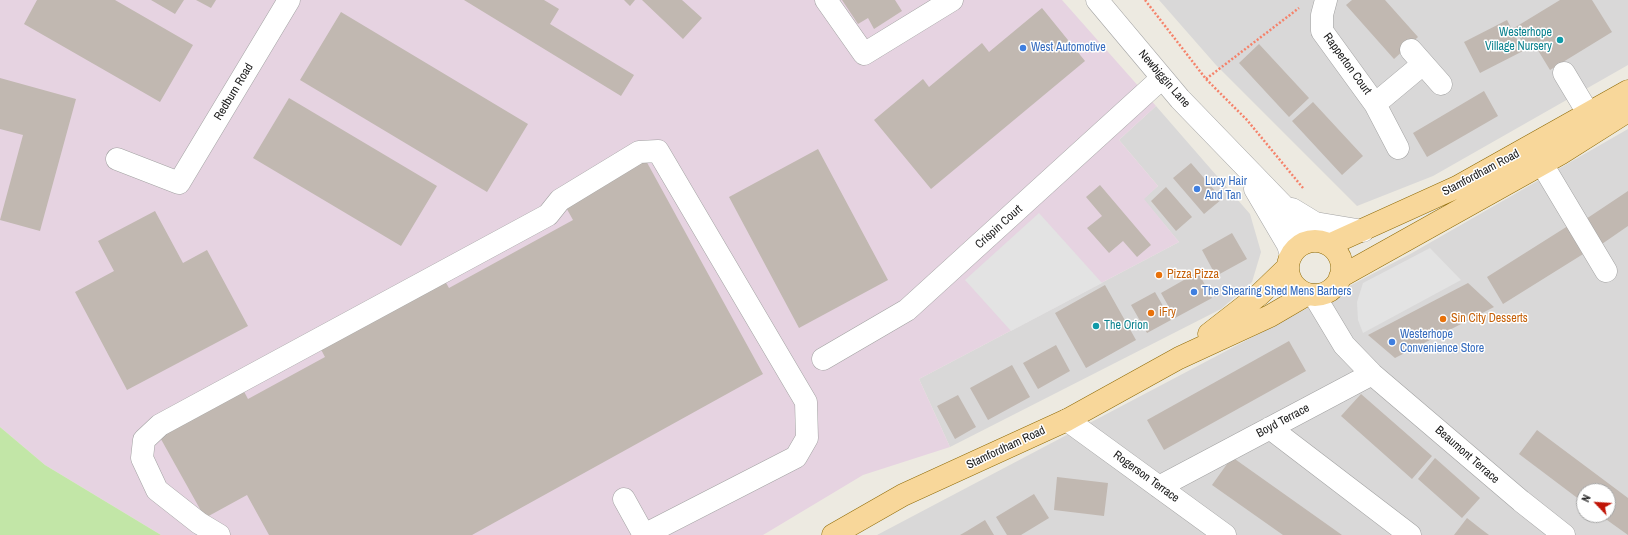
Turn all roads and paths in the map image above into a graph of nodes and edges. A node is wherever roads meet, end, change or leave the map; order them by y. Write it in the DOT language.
graph roads {
  1 [pos="289,0"];
  2 [pos="826,0"];
  3 [pos="952,0"];
  4 [pos="1097,0"];
  5 [pos="1145,0"];
  6 [pos="1324,8"];
  7 [pos="1564,73"];
  8 [pos="1162,78"];
  9 [pos="1441,84"];
  10 [pos="1628,92"];
  11 [pos="1375,104"];
  12 [pos="1628,112"];
  13 [pos="1588,113"];
  14 [pos="1398,148"];
  15 [pos="1234,155"];
  16 [pos="117,159"];
  17 [pos="1542,164"];
  18 [pos="1279,201"];
  19 [pos="1363,231"];
  20 [pos="1320,243"];
  21 [pos="1290,261"];
  22 [pos="1606,271"];
  23 [pos="1322,290"];
  24 [pos="1179,358"];
  25 [pos="823,359"];
  26 [pos="1372,374"];
  27 [pos="1067,420"];
  28 [pos="1270,428"];
  29 [pos="1159,487"];
  30 [pos="624,499"];
  31 [pos="219,535"];
  32 [pos="644,535"];
  33 [pos="833,535"];
  34 [pos="1225,535"];
  35 [pos="1410,535"];
  36 [pos="1564,535"];
  1 -- 16 [label="street, Redburn Road"];
  2 -- 3 [label="street"];
  4 -- 8 [label="street, Newbiggin Lane"];
  5 -- 6 [label="path"];
  6 -- 11 [label="street, Rapperton Court"];
  7 -- 13 [label="street"];
  8 -- 15 [label="street, Newbiggin Lane"];
  8 -- 25 [label="street, Crispin Court"];
  9 -- 11 [label="street, Rapperton Court"];
  10 -- 13 [label="main road, Stamfordham Road"];
  11 -- 14 [label="street, Rapperton Court"];
  12 -- 17 [label="main road, Stamfordham Road"];
  13 -- 19 [label="main road, Stamfordham Road"];
  15 -- 18 [label="street, Newbiggin Lane"];
  15 -- 21 [label="street, Newbiggin Lane"];
  17 -- 22 [label="street"];
  17 -- 23 [label="main road, Stamfordham Road"];
  18 -- 19 [label="street"];
  18 -- 20 [label="street, Newbiggin Lane"];
  19 -- 20 [label="main road, Stamfordham Road"];
  20 -- 21 [label="main road"];
  20 -- 23 [label="main road"];
  21 -- 23 [label="main road"];
  21 -- 24 [label="main road, Stamfordham Road"];
  23 -- 24 [label="main road, Stamfordham Road"];
  23 -- 26 [label="street"];
  24 -- 27 [label="main road, Stamfordham Road"];
  26 -- 28 [label="street, Boyd Terrace"];
  26 -- 36 [label="street, Beaumont Terrace"];
  27 -- 29 [label="street, Rogerson Terrace"];
  27 -- 33 [label="main road, Stamfordham Road"];
  28 -- 29 [label="street, Boyd Terrace"];
  28 -- 35 [label="street"];
  29 -- 34 [label="street, Rogerson Terrace"];
  30 -- 32 [label="street"];
  31 -- 32 [label="street"];
}
